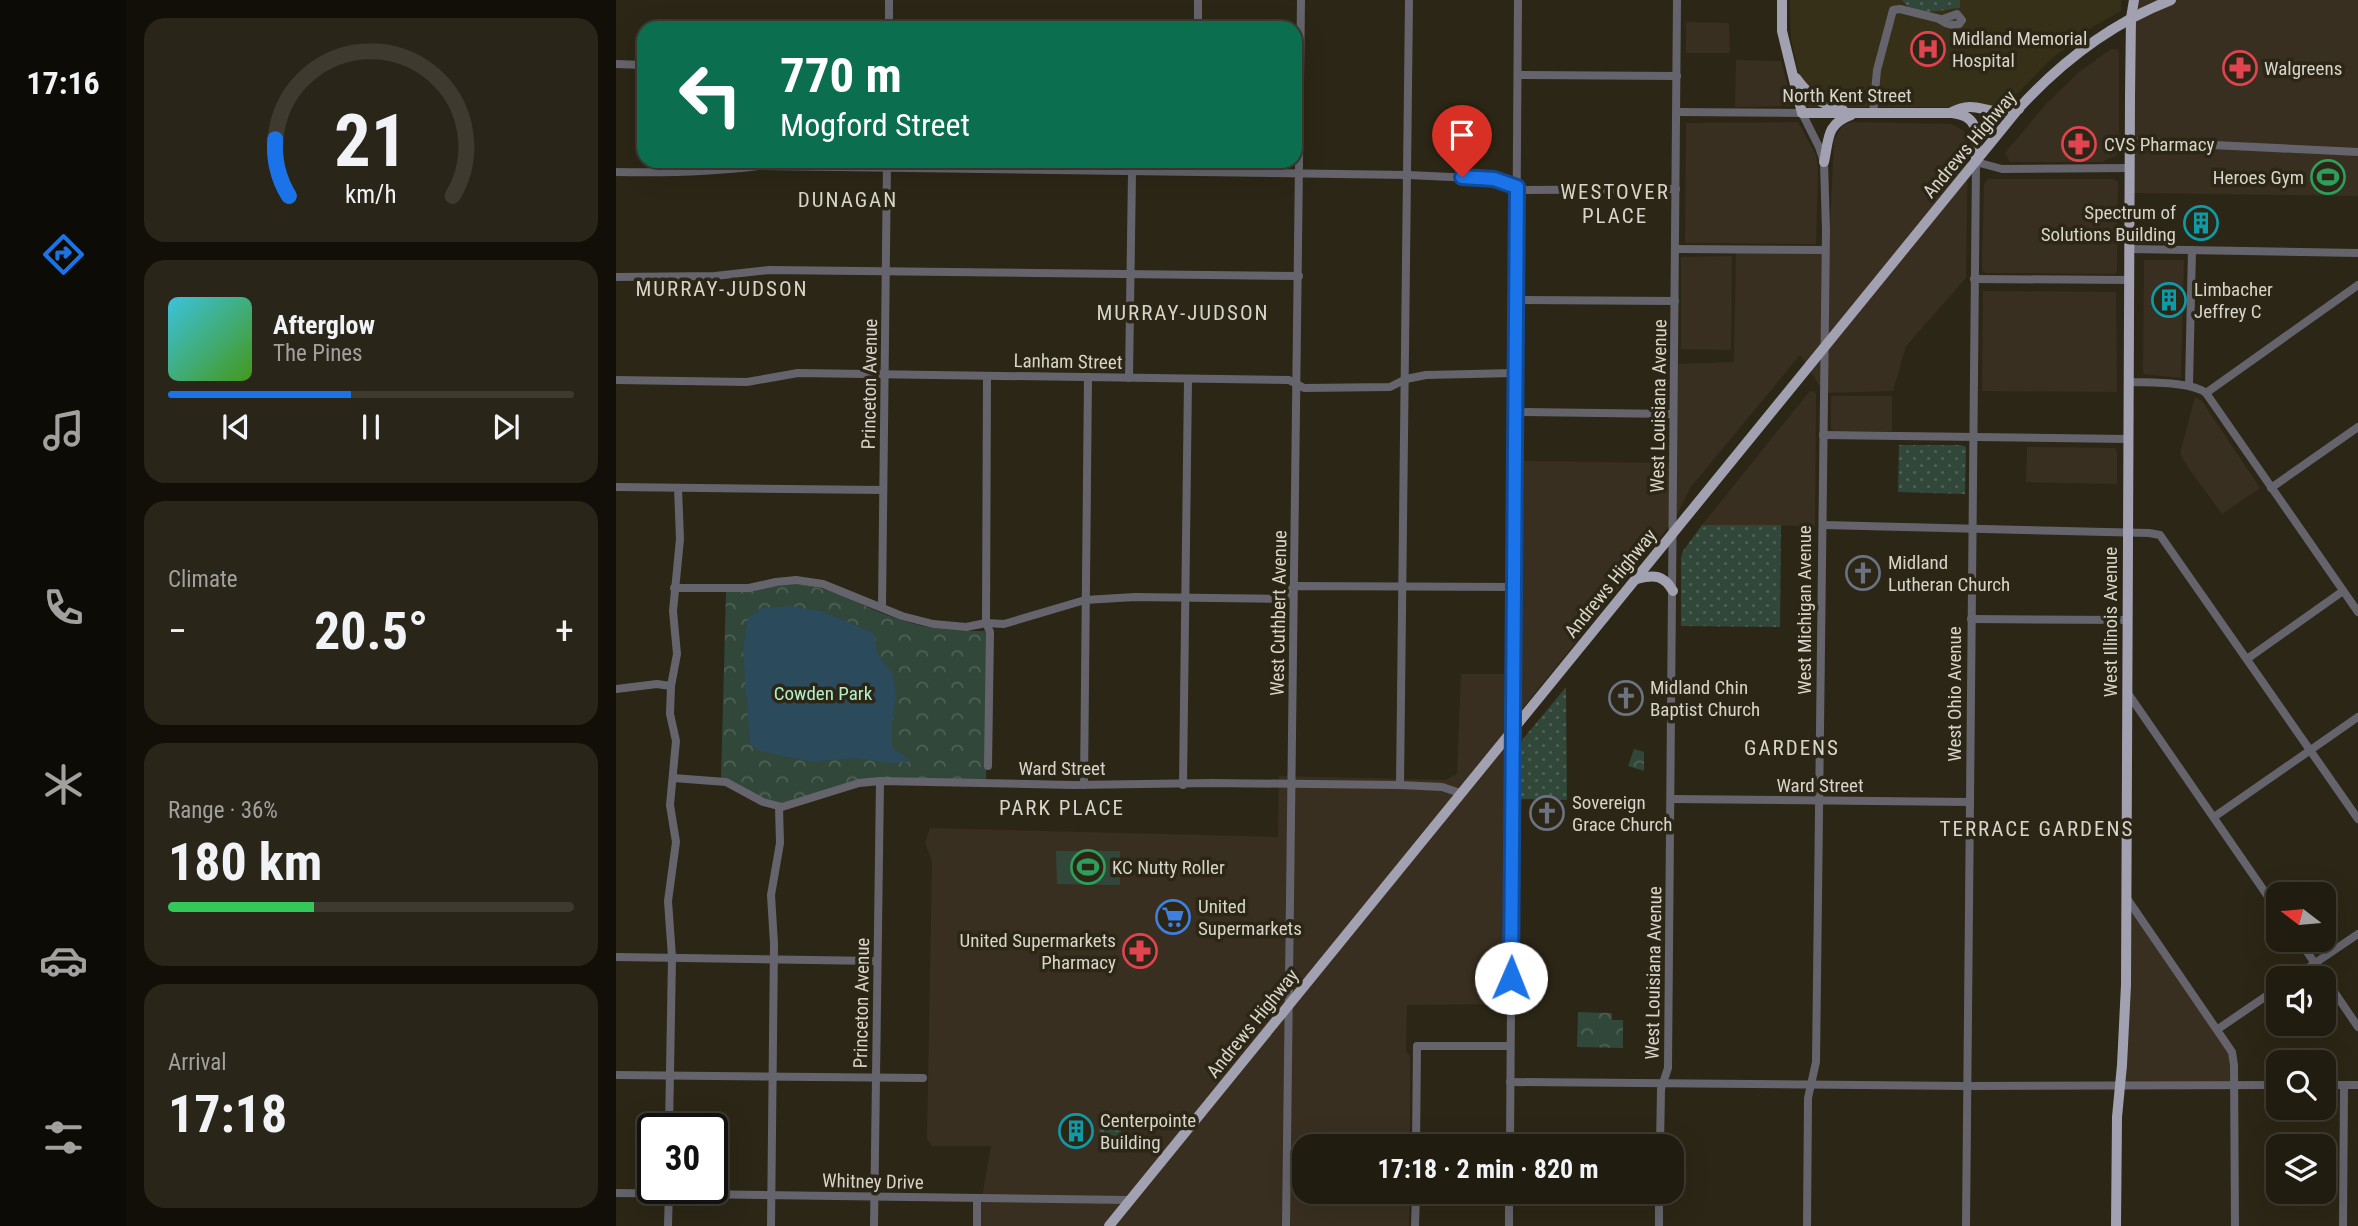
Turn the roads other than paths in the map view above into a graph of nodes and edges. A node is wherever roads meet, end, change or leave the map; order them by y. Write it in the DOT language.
graph roads {
  1 [pos="889,0"];
  2 [pos="1198,0"];
  3 [pos="1301,0"];
  4 [pos="1409,0"];
  5 [pos="1518,0"];
  6 [pos="1677,0"];
  7 [pos="1782,0"];
  8 [pos="2127,0"];
  9 [pos="2134,0"];
  10 [pos="2171,0"];
  11 [pos="2131,18"];
  12 [pos="1940,20"];
  13 [pos="889,21"];
  14 [pos="1198,21"];
  15 [pos="1301,21"];
  16 [pos="616,64"];
  17 [pos="637,65"];
  18 [pos="1792,72"];
  19 [pos="1518,75"];
  20 [pos="1677,76"];
  21 [pos="2019,108"];
  22 [pos="1677,112"];
  23 [pos="1802,113"];
  24 [pos="1857,113"];
  25 [pos="1952,113"];
  26 [pos="1873,114"];
  27 [pos="2130,141"];
  28 [pos="2358,152"];
  29 [pos="1824,162"];
  30 [pos="1976,162"];
  31 [pos="732,168"];
  32 [pos="887,168"];
  33 [pos="992,168"];
  34 [pos="1195,168"];
  35 [pos="1300,168"];
  36 [pos="2130,168"];
  37 [pos="616,172"];
  38 [pos="1132,172"];
  39 [pos="1195,172"];
  40 [pos="1300,174"];
  41 [pos="1408,175"];
  42 [pos="1517,187"];
  43 [pos="1676,189"];
  44 [pos="1675,249"];
  45 [pos="2129,249"];
  46 [pos="1825,250"];
  47 [pos="2192,250"];
  48 [pos="2358,253"];
  49 [pos="886,271"];
  50 [pos="1130,274"];
  51 [pos="1298,276"];
  52 [pos="616,277"];
  53 [pos="1974,279"];
  54 [pos="2129,280"];
  55 [pos="2358,285"];
  56 [pos="1516,300"];
  57 [pos="1675,301"];
  58 [pos="1824,348"];
  59 [pos="1515,373"];
  60 [pos="884,375"];
  61 [pos="987,376"];
  62 [pos="1088,377"];
  63 [pos="1129,378"];
  64 [pos="1188,379"];
  65 [pos="1406,379"];
  66 [pos="616,380"];
  67 [pos="2129,382"];
  68 [pos="1297,384"];
  69 [pos="2189,386"];
  70 [pos="2206,393"];
  71 [pos="1515,412"];
  72 [pos="1673,414"];
  73 [pos="2358,427"];
  74 [pos="1823,435"];
  75 [pos="1972,437"];
  76 [pos="2128,439"];
  77 [pos="616,487"];
  78 [pos="678,488"];
  79 [pos="2271,488"];
  80 [pos="883,490"];
  81 [pos="1823,525"];
  82 [pos="1972,528"];
  83 [pos="2128,533"];
  84 [pos="1673,534"];
  85 [pos="1637,579"];
  86 [pos="1293,586"];
  87 [pos="1404,587"];
  88 [pos="1514,587"];
  89 [pos="674,588"];
  90 [pos="1673,591"];
  91 [pos="2343,592"];
  92 [pos="1186,597"];
  93 [pos="1085,600"];
  94 [pos="882,607"];
  95 [pos="2358,612"];
  96 [pos="1970,619"];
  97 [pos="2127,620"];
  98 [pos="986,623"];
  99 [pos="2247,659"];
  100 [pos="671,686"];
  101 [pos="616,689"];
  102 [pos="2127,692"];
  103 [pos="2358,717"];
  104 [pos="1513,730"];
  105 [pos="2310,750"];
  106 [pos="988,766"];
  107 [pos="673,778"];
  108 [pos="880,781"];
  109 [pos="1292,783"];
  110 [pos="1084,785"];
  111 [pos="1183,785"];
  112 [pos="1400,785"];
  113 [pos="1460,793"];
  114 [pos="1671,799"];
  115 [pos="1820,801"];
  116 [pos="1969,802"];
  117 [pos="779,807"];
  118 [pos="2214,817"];
  119 [pos="2358,819"];
  120 [pos="2266,893"];
  121 [pos="2126,897"];
  122 [pos="2358,934"];
  123 [pos="2307,952"];
  124 [pos="616,957"];
  125 [pos="672,957"];
  126 [pos="773,960"];
  127 [pos="877,961"];
  128 [pos="2315,963"];
  129 [pos="2311,966"];
  130 [pos="2266,996"];
  131 [pos="1290,1004"];
  132 [pos="2358,1027"];
  133 [pos="2218,1029"];
  134 [pos="1510,1046"];
  135 [pos="616,1075"];
  136 [pos="670,1075"];
  137 [pos="773,1076"];
  138 [pos="876,1078"];
  139 [pos="922,1078"];
  140 [pos="1510,1082"];
  141 [pos="1662,1084"];
  142 [pos="2121,1085"];
  143 [pos="2234,1085"];
  144 [pos="2266,1085"];
  145 [pos="2336,1085"];
  146 [pos="2344,1085"];
  147 [pos="2358,1085"];
  148 [pos="1812,1086"];
  149 [pos="1967,1086"];
  150 [pos="669,1113"];
  151 [pos="1416,1134"];
  152 [pos="1510,1134"];
  153 [pos="1660,1134"];
  154 [pos="637,1192"];
  155 [pos="616,1193"];
  156 [pos="728,1193"];
  157 [pos="772,1195"];
  158 [pos="874,1197"];
  159 [pos="977,1198"];
  160 [pos="1130,1200"];
  161 [pos="668,1204"];
  162 [pos="1416,1204"];
  163 [pos="1509,1204"];
  164 [pos="1659,1204"];
  165 [pos="668,1226"];
  166 [pos="771,1226"];
  167 [pos="874,1226"];
  168 [pos="977,1226"];
  169 [pos="1109,1226"];
  170 [pos="1286,1226"];
  171 [pos="1415,1226"];
  172 [pos="1509,1226"];
  173 [pos="1659,1226"];
  174 [pos="1808,1226"];
  175 [pos="1966,1226"];
  176 [pos="2116,1226"];
  177 [pos="2235,1226"];
  178 [pos="2343,1226"];
  1 -- 13 [label="street"];
  2 -- 14 [label="street"];
  3 -- 15 [label="street, West Cuthbert Avenue"];
  4 -- 41 [label="street"];
  5 -- 19 [label="street"];
  6 -- 20 [label="street, West Louisiana Avenue"];
  7 -- 18 [label="main road, West Michigan Avenue"];
  8 -- 11 [label="main road, West Illinois Avenue"];
  9 -- 11 [label="main road, West Illinois Avenue"];
  10 -- 11 [label="main road, Andrews Highway"];
  11 -- 21 [label="main road, Andrews Highway"];
  11 -- 27 [label="main road, West Illinois Avenue"];
  12 -- 26 [label="street"];
  16 -- 17 [label="street"];
  18 -- 23 [label="main road, West Michigan Avenue"];
  18 -- 24 [label="main road"];
  19 -- 20 [label="street"];
  19 -- 42 [label="street"];
  20 -- 22 [label="street, West Louisiana Avenue"];
  21 -- 25 [label="main road, North Kent Street"];
  21 -- 30 [label="main road, Andrews Highway"];
  22 -- 23 [label="street, North Kent Street"];
  22 -- 43 [label="street, West Louisiana Avenue"];
  23 -- 24 [label="main road, North Kent Street"];
  23 -- 29 [label="street, West Michigan Avenue"];
  24 -- 26 [label="main road, North Kent Street"];
  24 -- 29 [label="main road"];
  25 -- 26 [label="main road, North Kent Street"];
  25 -- 30 [label="main road"];
  27 -- 28 [label="street"];
  27 -- 36 [label="main road, West Illinois Avenue"];
  29 -- 46 [label="street, West Michigan Avenue"];
  30 -- 36 [label="street"];
  30 -- 53 [label="street, West Ohio Avenue"];
  30 -- 58 [label="main road, Andrews Highway"];
  31 -- 37 [label="street"];
  32 -- 49 [label="street, Princeton Avenue"];
  33 -- 38 [label="street"];
  34 -- 39 [label="street"];
  35 -- 40 [label="street, West Cuthbert Avenue"];
  36 -- 45 [label="main road, West Illinois Avenue"];
  38 -- 39 [label="street"];
  38 -- 50 [label="street"];
  39 -- 40 [label="street"];
  40 -- 41 [label="street"];
  40 -- 51 [label="street, West Cuthbert Avenue"];
  41 -- 42 [label="street"];
  41 -- 65 [label="street"];
  42 -- 43 [label="street"];
  42 -- 56 [label="street"];
  43 -- 44 [label="street, West Louisiana Avenue"];
  44 -- 46 [label="street"];
  44 -- 57 [label="street, West Louisiana Avenue"];
  45 -- 47 [label="street"];
  45 -- 54 [label="main road, West Illinois Avenue"];
  46 -- 58 [label="street, West Michigan Avenue"];
  47 -- 48 [label="street"];
  47 -- 69 [label="street"];
  49 -- 50 [label="street"];
  49 -- 52 [label="street"];
  49 -- 60 [label="street, Princeton Avenue"];
  50 -- 51 [label="street"];
  50 -- 63 [label="street"];
  51 -- 68 [label="street, West Cuthbert Avenue"];
  53 -- 54 [label="street"];
  53 -- 75 [label="street, West Ohio Avenue"];
  54 -- 67 [label="main road, West Illinois Avenue"];
  55 -- 70 [label="street"];
  56 -- 57 [label="street"];
  56 -- 59 [label="street"];
  57 -- 72 [label="street, West Louisiana Avenue"];
  58 -- 74 [label="street, West Michigan Avenue"];
  58 -- 84 [label="main road, Andrews Highway"];
  59 -- 65 [label="street, Lanham Street"];
  59 -- 71 [label="street"];
  60 -- 61 [label="street, Lanham Street"];
  60 -- 66 [label="street, Lanham Street"];
  60 -- 80 [label="street, Princeton Avenue"];
  61 -- 62 [label="street, Lanham Street"];
  61 -- 98 [label="street"];
  62 -- 63 [label="street, Lanham Street"];
  62 -- 93 [label="street"];
  63 -- 64 [label="street, Lanham Street"];
  64 -- 68 [label="street, Lanham Street"];
  64 -- 92 [label="street"];
  65 -- 68 [label="street, Lanham Street"];
  65 -- 87 [label="street"];
  67 -- 69 [label="street"];
  67 -- 76 [label="main road, West Illinois Avenue"];
  68 -- 86 [label="street, West Cuthbert Avenue"];
  69 -- 70 [label="street"];
  70 -- 79 [label="street"];
  71 -- 72 [label="street"];
  71 -- 88 [label="street"];
  72 -- 84 [label="street, West Louisiana Avenue"];
  73 -- 79 [label="street"];
  74 -- 75 [label="street"];
  74 -- 81 [label="street, West Michigan Avenue"];
  75 -- 76 [label="street"];
  75 -- 82 [label="street, West Ohio Avenue"];
  76 -- 83 [label="main road, West Illinois Avenue"];
  77 -- 78 [label="street"];
  78 -- 80 [label="street"];
  78 -- 89 [label="street"];
  79 -- 91 [label="street"];
  80 -- 94 [label="street, Princeton Avenue"];
  81 -- 82 [label="street"];
  81 -- 115 [label="street, West Michigan Avenue"];
  82 -- 83 [label="street"];
  82 -- 96 [label="street, West Ohio Avenue"];
  83 -- 97 [label="main road, West Illinois Avenue"];
  83 -- 99 [label="street"];
  84 -- 85 [label="main road, Andrews Highway"];
  84 -- 90 [label="street, West Louisiana Avenue"];
  85 -- 90 [label="main road"];
  85 -- 104 [label="main road, Andrews Highway"];
  86 -- 87 [label="street"];
  86 -- 92 [label="street"];
  86 -- 109 [label="street, West Cuthbert Avenue"];
  87 -- 88 [label="street"];
  87 -- 112 [label="street"];
  88 -- 104 [label="street"];
  89 -- 94 [label="street"];
  89 -- 100 [label="street"];
  90 -- 114 [label="street, West Louisiana Avenue"];
  91 -- 95 [label="street"];
  91 -- 99 [label="street"];
  92 -- 93 [label="street"];
  92 -- 111 [label="street"];
  93 -- 98 [label="street"];
  93 -- 110 [label="street"];
  94 -- 98 [label="street"];
  96 -- 97 [label="street"];
  96 -- 116 [label="street, West Ohio Avenue"];
  97 -- 102 [label="main road, West Illinois Avenue"];
  98 -- 106 [label="street"];
  99 -- 105 [label="street"];
  100 -- 101 [label="street"];
  100 -- 107 [label="street"];
  102 -- 118 [label="street"];
  102 -- 121 [label="main road, West Illinois Avenue"];
  103 -- 105 [label="street"];
  104 -- 113 [label="main road, Andrews Highway"];
  104 -- 134 [label="street"];
  105 -- 118 [label="street"];
  105 -- 119 [label="street"];
  107 -- 117 [label="street"];
  107 -- 125 [label="street"];
  108 -- 110 [label="street, Ward Street"];
  108 -- 117 [label="street, Ward Street"];
  108 -- 127 [label="street, Princeton Avenue"];
  109 -- 111 [label="street, Ward Street"];
  109 -- 112 [label="street, Ward Street"];
  109 -- 131 [label="street, West Cuthbert Avenue"];
  110 -- 111 [label="street, Ward Street"];
  112 -- 113 [label="street, Ward Street"];
  113 -- 131 [label="main road, Andrews Highway"];
  114 -- 115 [label="street, Ward Street"];
  114 -- 141 [label="street, West Louisiana Avenue"];
  115 -- 116 [label="street, Ward Street"];
  115 -- 148 [label="street, West Michigan Avenue"];
  116 -- 149 [label="street, West Ohio Avenue"];
  117 -- 126 [label="street"];
  118 -- 120 [label="street"];
  121 -- 133 [label="street"];
  121 -- 142 [label="main road, West Illinois Avenue"];
  122 -- 128 [label="street"];
  123 -- 128 [label="street"];
  124 -- 125 [label="street"];
  125 -- 126 [label="street"];
  125 -- 136 [label="street"];
  126 -- 127 [label="street"];
  126 -- 137 [label="street"];
  127 -- 138 [label="street, Princeton Avenue"];
  128 -- 129 [label="street"];
  128 -- 132 [label="street"];
  130 -- 133 [label="street"];
  131 -- 160 [label="main road, Andrews Highway"];
  131 -- 170 [label="street, West Cuthbert Avenue"];
  133 -- 143 [label="street"];
  134 -- 140 [label="street"];
  134 -- 151 [label="street"];
  135 -- 136 [label="street"];
  136 -- 137 [label="street"];
  136 -- 150 [label="street"];
  137 -- 138 [label="street"];
  137 -- 157 [label="street"];
  138 -- 139 [label="street"];
  138 -- 158 [label="street, Princeton Avenue"];
  140 -- 141 [label="street"];
  140 -- 152 [label="street"];
  141 -- 148 [label="street"];
  141 -- 153 [label="street, West Louisiana Avenue"];
  142 -- 143 [label="street"];
  142 -- 149 [label="street"];
  142 -- 176 [label="main road, West Illinois Avenue"];
  143 -- 144 [label="street"];
  143 -- 177 [label="street"];
  145 -- 146 [label="street"];
  146 -- 147 [label="street"];
  146 -- 178 [label="street"];
  148 -- 149 [label="street"];
  148 -- 174 [label="street, West Michigan Avenue"];
  149 -- 175 [label="street, West Ohio Avenue"];
  154 -- 155 [label="street, Whitney Drive"];
  156 -- 157 [label="street, Whitney Drive"];
  157 -- 158 [label="street, Whitney Drive"];
  157 -- 166 [label="street"];
  158 -- 159 [label="street, Whitney Drive"];
  158 -- 167 [label="street, Princeton Avenue"];
  159 -- 160 [label="street, Whitney Drive"];
  159 -- 168 [label="street"];
  160 -- 169 [label="main road, Andrews Highway"];
  161 -- 165 [label="street"];
  162 -- 171 [label="street"];
  163 -- 172 [label="street"];
  164 -- 173 [label="street"];
}
